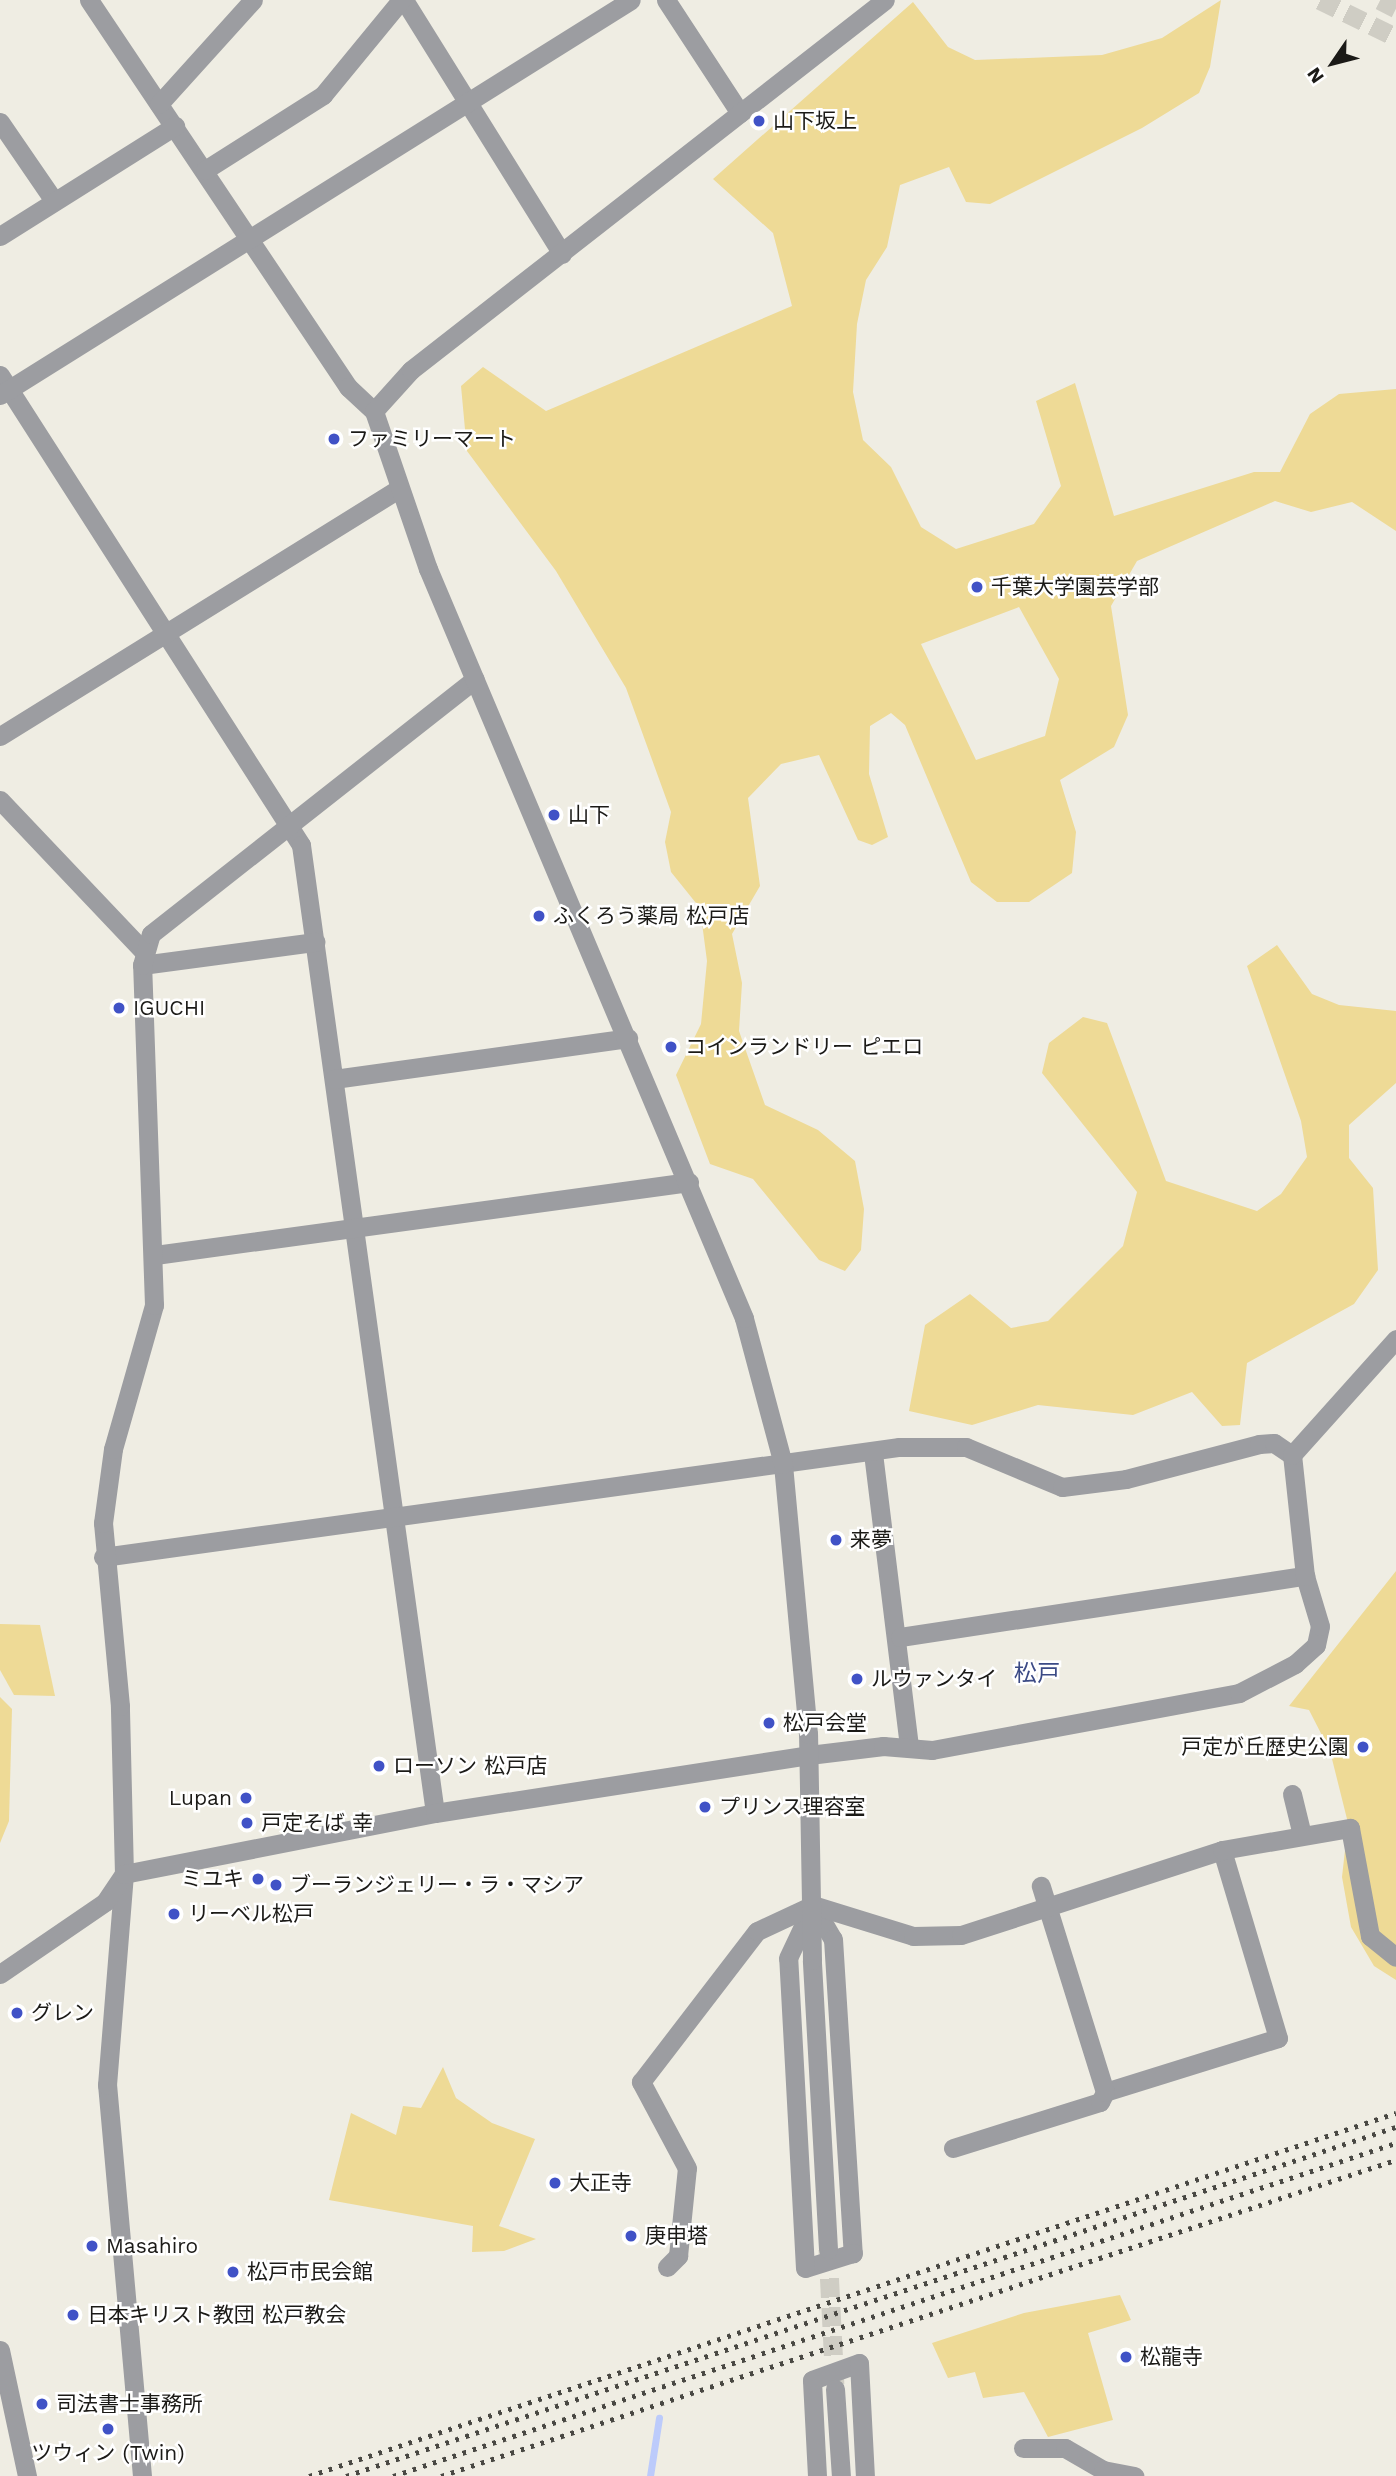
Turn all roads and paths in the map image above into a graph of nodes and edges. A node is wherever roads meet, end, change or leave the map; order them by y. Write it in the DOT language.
graph roads {
  1 [pos="89,0"];
  2 [pos="253,0"];
  3 [pos="403,0"];
  4 [pos="631,0"];
  5 [pos="666,0"];
  6 [pos="885,0"];
  7 [pos="465,102"];
  8 [pos="159,104"];
  9 [pos="740,113"];
  10 [pos="0,122"];
  11 [pos="175,126"];
  12 [pos="205,170"];
  13 [pos="54,201"];
  14 [pos="0,236"];
  15 [pos="249,238"];
  16 [pos="562,254"];
  17 [pos="3,386"];
  18 [pos="373,411"];
  19 [pos="396,490"];
  20 [pos="168,632"];
  21 [pos="475,679"];
  22 [pos="0,736"];
  23 [pos="0,800"];
  24 [pos="290,819"];
  25 [pos="315,942"];
  26 [pos="145,950"];
  27 [pos="628,1038"];
  28 [pos="334,1079"];
  29 [pos="689,1182"];
  30 [pos="354,1229"];
  31 [pos="155,1255"];
  32 [pos="1396,1339"];
  33 [pos="873,1453"];
  34 [pos="1292,1455"];
  35 [pos="783,1464"];
  36 [pos="394,1518"];
  37 [pos="103,1557"];
  38 [pos="1305,1576"];
  39 [pos="900,1637"];
  40 [pos="909,1745"];
  41 [pos="809,1755"];
  42 [pos="1292,1794"];
  43 [pos="435,1813"];
  44 [pos="1302,1835"];
  45 [pos="1222,1850"];
  46 [pos="124,1874"];
  47 [pos="1041,1886"];
  48 [pos="813,1905"];
  49 [pos="1048,1907"];
  50 [pos="1396,1957"];
  51 [pos="0,1974"];
  52 [pos="1105,2092"];
  53 [pos="953,2148"];
  54 [pos="828,2249"];
  55 [pos="667,2267"];
  56 [pos="0,2350"];
  57 [pos="835,2389"];
  58 [pos="1023,2448"];
  59 [pos="27,2476"];
  60 [pos="142,2476"];
  61 [pos="817,2476"];
  62 [pos="841,2476"];
  63 [pos="865,2476"];
  64 [pos="1134,2476"];
  1 -- 8 [label="street"];
  2 -- 8 [label="street"];
  3 -- 7 [label="street"];
  3 -- 12 [label="street"];
  4 -- 7 [label="street"];
  5 -- 9 [label="street"];
  6 -- 9 [label="street"];
  7 -- 15 [label="street"];
  7 -- 16 [label="street"];
  8 -- 11 [label="street"];
  9 -- 16 [label="street"];
  10 -- 13 [label="street"];
  11 -- 12 [label="street"];
  11 -- 13 [label="street"];
  12 -- 15 [label="street"];
  13 -- 14 [label="street"];
  15 -- 17 [label="street"];
  15 -- 18 [label="street"];
  16 -- 18 [label="street"];
  17 -- 20 [label="street"];
  18 -- 19 [label="street"];
  19 -- 20 [label="street"];
  19 -- 21 [label="street"];
  20 -- 22 [label="street"];
  20 -- 24 [label="street"];
  21 -- 24 [label="street"];
  21 -- 27 [label="street"];
  23 -- 26 [label="street"];
  24 -- 25 [label="street"];
  24 -- 26 [label="street"];
  25 -- 26 [label="street"];
  25 -- 28 [label="street"];
  26 -- 31 [label="street"];
  27 -- 28 [label="street"];
  27 -- 29 [label="street"];
  28 -- 30 [label="street"];
  29 -- 30 [label="street"];
  29 -- 35 [label="street"];
  30 -- 31 [label="street"];
  30 -- 36 [label="street"];
  31 -- 37 [label="street"];
  32 -- 34 [label="street"];
  33 -- 34 [label="street"];
  33 -- 35 [label="street"];
  33 -- 39 [label="street"];
  34 -- 38 [label="street"];
  35 -- 36 [label="street"];
  35 -- 41 [label="street"];
  36 -- 37 [label="street"];
  36 -- 43 [label="street"];
  37 -- 46 [label="street"];
  38 -- 39 [label="street"];
  38 -- 40 [label="street"];
  39 -- 40 [label="street"];
  40 -- 41 [label="street"];
  41 -- 43 [label="street"];
  41 -- 48 [label="street"];
  42 -- 44 [label="street"];
  43 -- 46 [label="street"];
  44 -- 45 [label="street"];
  44 -- 50 [label="street"];
  45 -- 49 [label="street"];
  45 -- 52 [label="street"];
  46 -- 51 [label="street"];
  46 -- 60 [label="street"];
  47 -- 49 [label="street"];
  48 -- 48 [label="street"];
  48 -- 49 [label="street"];
  48 -- 54 [label="street"];
  48 -- 55 [label="street"];
  49 -- 52 [label="street"];
  52 -- 53 [label="street"];
  56 -- 59 [label="street"];
  57 -- 62 [label="street"];
  58 -- 64 [label="street"];
  61 -- 63 [label="street"];
}
